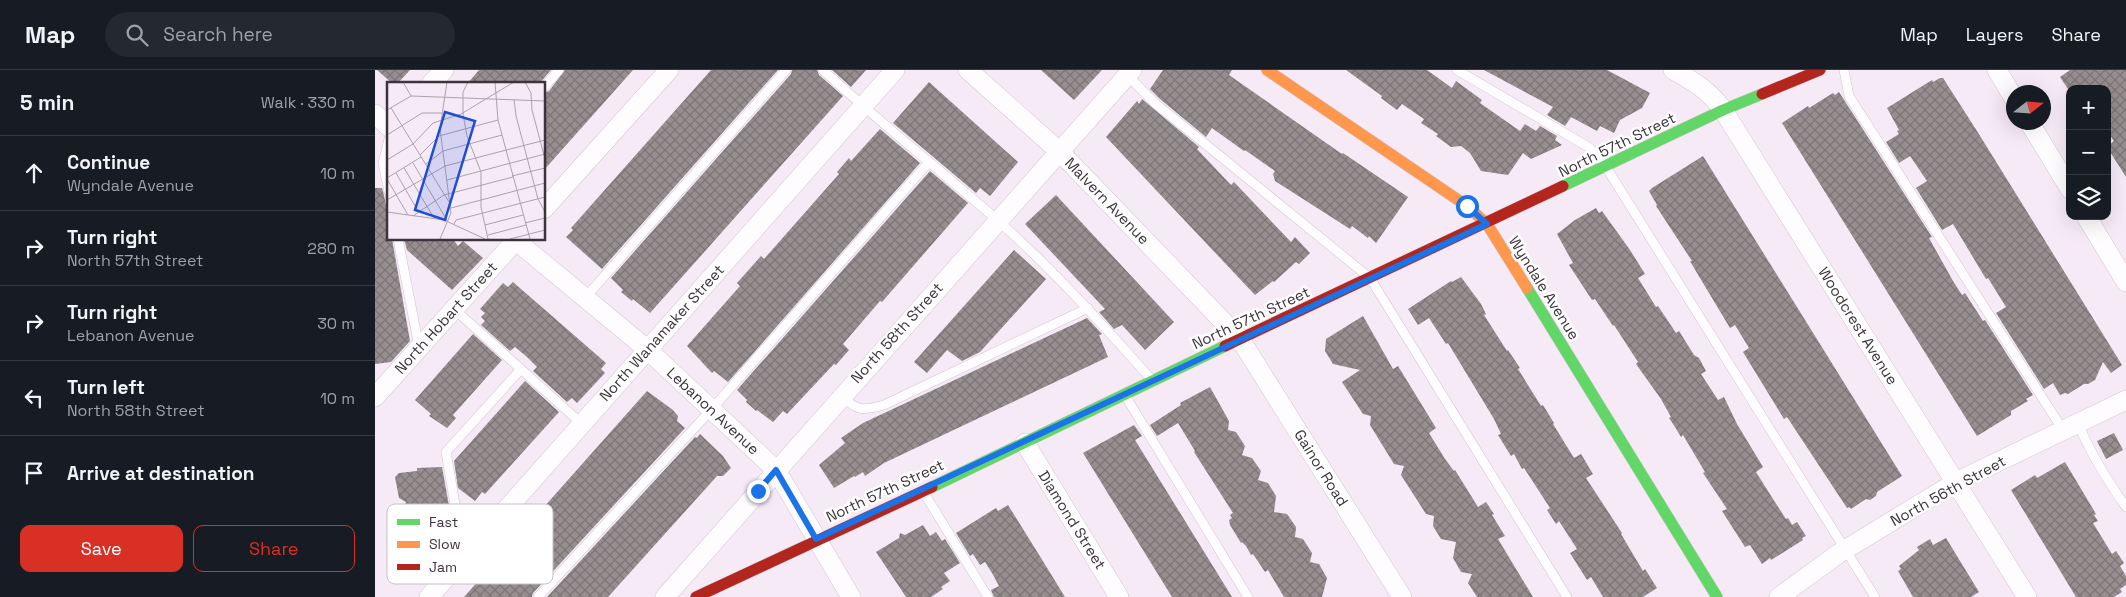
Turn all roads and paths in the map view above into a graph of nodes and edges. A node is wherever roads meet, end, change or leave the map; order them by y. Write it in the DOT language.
graph roads {
  1 [pos="444,70"];
  2 [pos="559,70"];
  3 [pos="669,70"];
  4 [pos="786,70"];
  5 [pos="823,70"];
  6 [pos="895,70"];
  7 [pos="968,70"];
  8 [pos="1267,70"];
  9 [pos="1457,70"];
  10 [pos="1673,70"];
  11 [pos="1820,70"];
  12 [pos="1844,70"];
  13 [pos="1997,70"];
  14 [pos="1127,72"];
  15 [pos="433,82"];
  16 [pos="2006,85"];
  17 [pos="545,86"];
  18 [pos="863,106"];
  19 [pos="1723,110"];
  20 [pos="375,114"];
  21 [pos="387,125"];
  22 [pos="2034,130"];
  23 [pos="387,146"];
  24 [pos="1059,152"];
  25 [pos="929,162"];
  26 [pos="1606,167"];
  27 [pos="387,182"];
  28 [pos="2066,182"];
  29 [pos="545,208"];
  30 [pos="997,220"];
  31 [pos="2088,220"];
  32 [pos="1487,224"];
  33 [pos="398,240"];
  34 [pos="515,240"];
  35 [pos="517,240"];
  36 [pos="1370,278"];
  37 [pos="2126,282"];
  38 [pos="585,298"];
  39 [pos="1088,308"];
  40 [pos="454,309"];
  41 [pos="1239,339"];
  42 [pos="419,348"];
  43 [pos="648,350"];
  44 [pos="521,369"];
  45 [pos="1153,381"];
  46 [pos="1124,395"];
  47 [pos="841,396"];
  48 [pos="375,397"];
  49 [pos="2126,400"];
  50 [pos="711,410"];
  51 [pos="582,424"];
  52 [pos="2070,426"];
  53 [pos="1025,443"];
  54 [pos="776,470"];
  55 [pos="1956,482"];
  56 [pos="923,490"];
  57 [pos="455,504"];
  58 [pos="510,504"];
  59 [pos="2126,507"];
  60 [pos="816,539"];
  61 [pos="1846,550"];
  62 [pos="553,581"];
  63 [pos="440,584"];
  64 [pos="550,584"];
  65 [pos="699,596"];
  66 [pos="429,597"];
  67 [pos="538,597"];
  68 [pos="665,597"];
  69 [pos="851,597"];
  70 [pos="988,597"];
  71 [pos="1119,597"];
  72 [pos="1248,597"];
  73 [pos="1402,597"];
  74 [pos="1567,597"];
  75 [pos="1717,597"];
  76 [pos="1779,597"];
  77 [pos="1875,597"];
  78 [pos="2027,597"];
  1 -- 15 [label="street"];
  2 -- 17 [label="lane"];
  3 -- 29 [label="street"];
  4 -- 38 [label="lane"];
  5 -- 18 [label="lane"];
  6 -- 18 [label="street, North Wanamaker Street"];
  7 -- 24 [label="street, Malvern Avenue"];
  8 -- 32 [label="street, Wyndale Avenue"];
  9 -- 26 [label="lane"];
  10 -- 19 [label="street, Woodcrest Avenue"];
  11 -- 19 [label="street, North 57th Street"];
  12 -- 52 [label="lane"];
  13 -- 16 [label="street"];
  14 -- 24 [label="street, North 58th Street"];
  14 -- 36 [label="lane"];
  18 -- 25 [label="lane"];
  18 -- 43 [label="street, North Wanamaker Street"];
  19 -- 26 [label="street, North 57th Street"];
  19 -- 55 [label="street, Woodcrest Avenue"];
  20 -- 21 [label="street"];
  22 -- 28 [label="street"];
  23 -- 27 [label="lane"];
  24 -- 30 [label="street, North 58th Street"];
  24 -- 41 [label="street, Malvern Avenue"];
  25 -- 30 [label="lane"];
  25 -- 50 [label="lane"];
  26 -- 32 [label="street, North 57th Street"];
  26 -- 61 [label="lane"];
  30 -- 39 [label="lane"];
  30 -- 47 [label="street, North 58th Street"];
  31 -- 37 [label="street"];
  32 -- 36 [label="street, North 57th Street"];
  32 -- 75 [label="street, Wyndale Avenue"];
  33 -- 42 [label="lane"];
  34 -- 40 [label="street, North Hobart Street"];
  35 -- 38 [label="street, Lebanon Avenue"];
  36 -- 41 [label="street, North 57th Street"];
  36 -- 74 [label="lane"];
  38 -- 43 [label="street, Lebanon Avenue"];
  39 -- 45 [label="lane"];
  39 -- 47 [label="lane"];
  40 -- 42 [label="street, North Hobart Street"];
  40 -- 44 [label="lane"];
  41 -- 45 [label="street, North 57th Street"];
  41 -- 73 [label="street, Gainor Road"];
  42 -- 48 [label="street, North Hobart Street"];
  43 -- 50 [label="street, Lebanon Avenue"];
  43 -- 51 [label="street, North Wanamaker Street"];
  44 -- 51 [label="lane"];
  44 -- 57 [label="lane"];
  45 -- 46 [label="street, North 57th Street"];
  46 -- 53 [label="street, North 57th Street"];
  46 -- 72 [label="lane"];
  47 -- 54 [label="street, North 58th Street"];
  49 -- 52 [label="street, North 56th Street"];
  50 -- 54 [label="street, Lebanon Avenue"];
  50 -- 62 [label="lane"];
  51 -- 58 [label="street, North Wanamaker Street"];
  52 -- 55 [label="street, North 56th Street"];
  52 -- 59 [label="lane"];
  53 -- 56 [label="street, North 57th Street"];
  53 -- 71 [label="street, Diamond Street"];
  54 -- 60 [label="street, Lebanon Avenue"];
  54 -- 68 [label="street, North 58th Street"];
  55 -- 61 [label="street, North 56th Street"];
  55 -- 78 [label="street, Woodcrest Avenue"];
  56 -- 60 [label="street, North 57th Street"];
  56 -- 70 [label="lane"];
  60 -- 65 [label="street, North 57th Street"];
  60 -- 69 [label="street, Lebanon Avenue"];
  61 -- 76 [label="street, North 56th Street"];
  61 -- 77 [label="lane"];
  63 -- 66 [label="street, North Wanamaker Street"];
  64 -- 67 [label="lane"];
}
